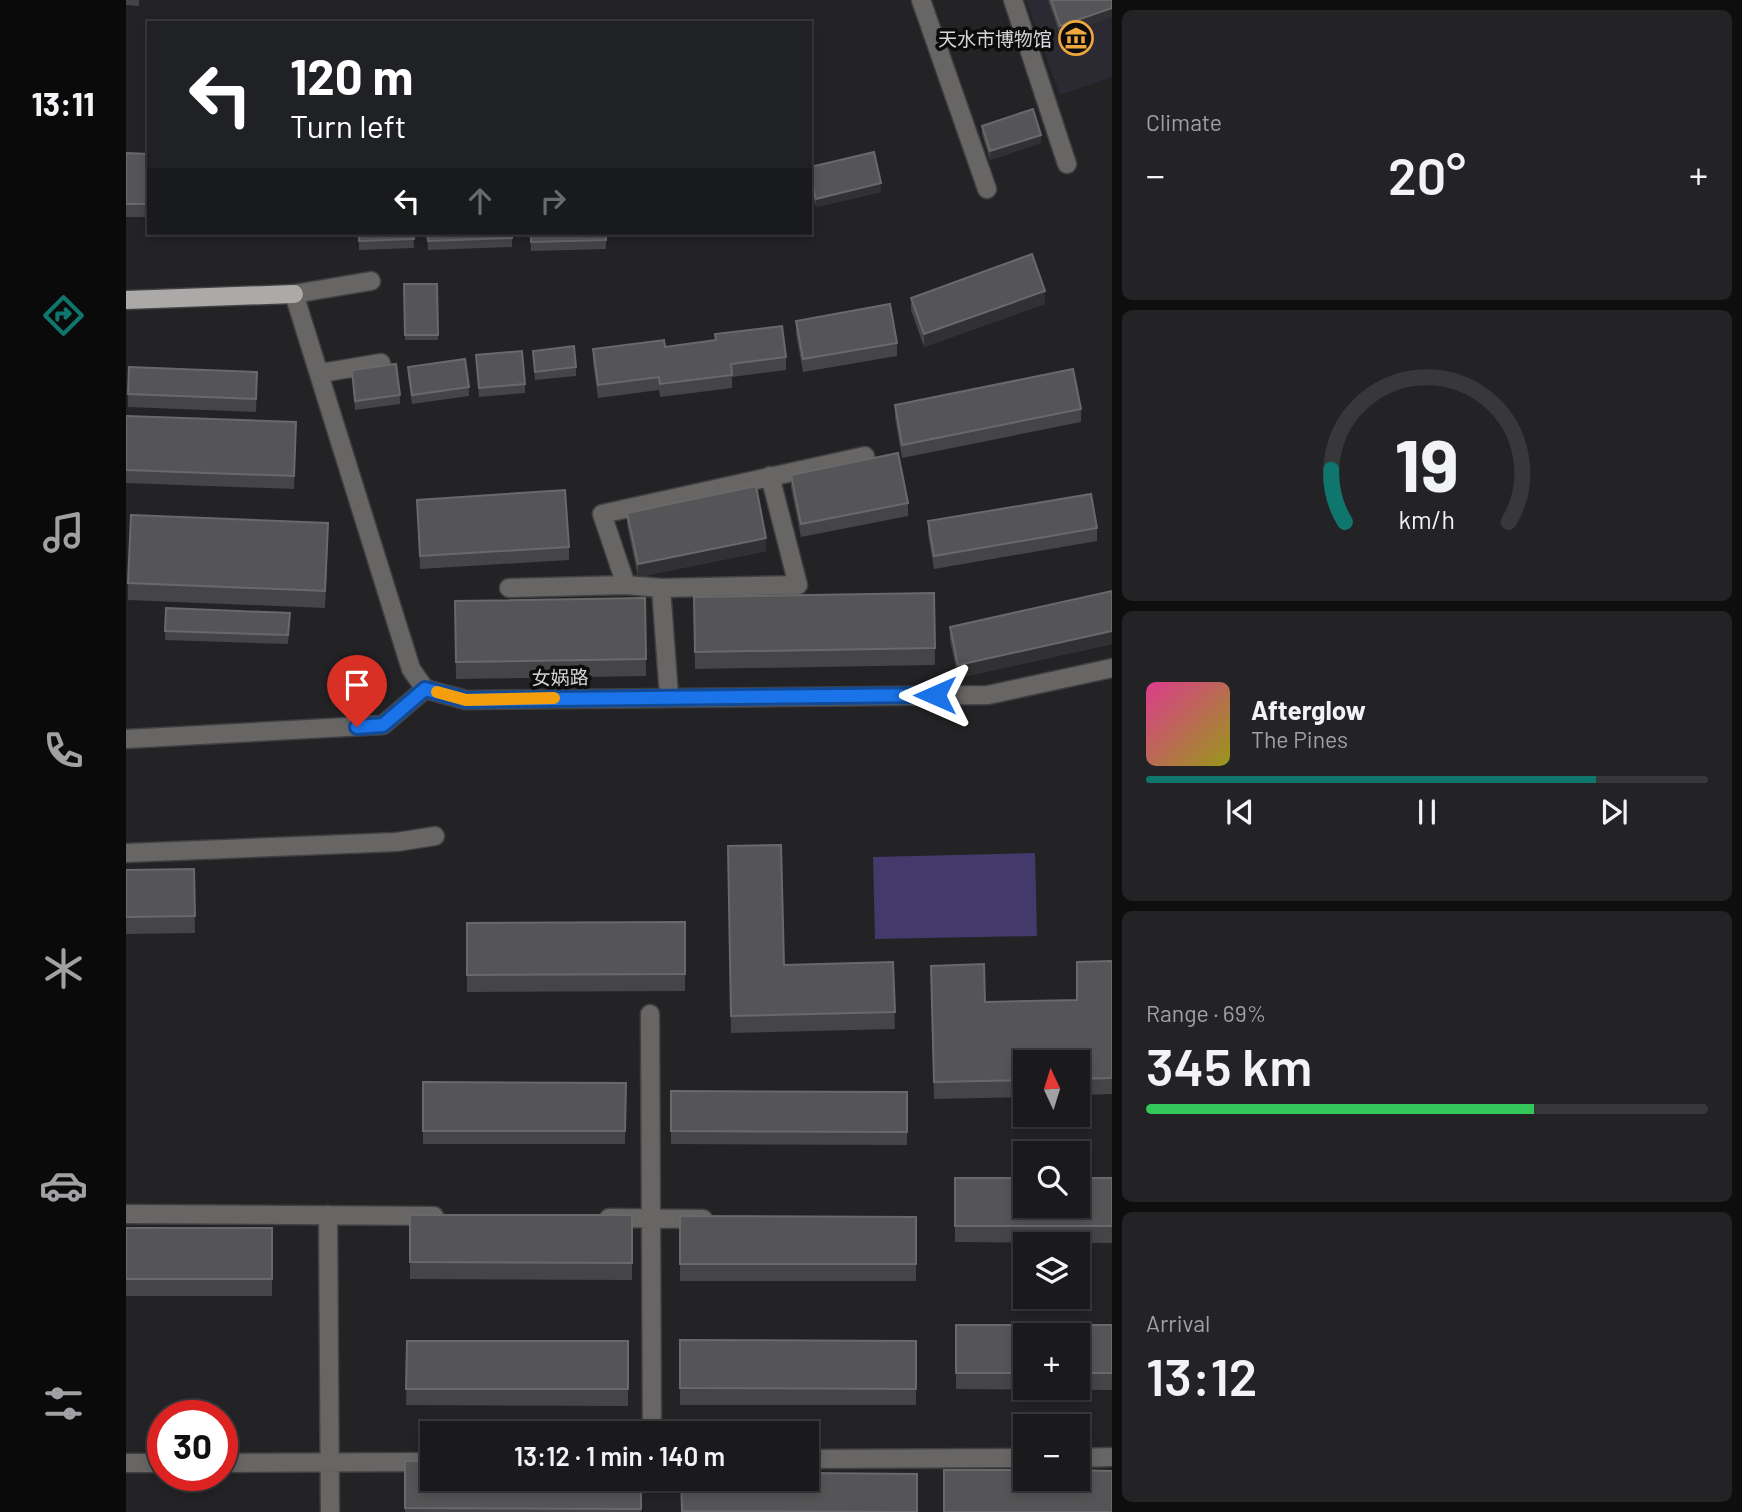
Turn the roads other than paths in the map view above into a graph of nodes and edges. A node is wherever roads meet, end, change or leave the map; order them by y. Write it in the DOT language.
graph roads {
  1 [pos="921,0"];
  2 [pos="1013,0"];
  3 [pos="1067,164"];
  4 [pos="987,189"];
  5 [pos="371,281"];
  6 [pos="294,293"];
  7 [pos="126,300"];
  8 [pos="381,363"];
  9 [pos="321,373"];
  10 [pos="865,456"];
  11 [pos="770,476"];
  12 [pos="626,585"];
  13 [pos="509,588"];
  14 [pos="661,588"];
  15 [pos="1112,668"];
  16 [pos="425,689"];
  17 [pos="669,696"];
  18 [pos="126,739"];
  19 [pos="435,836"];
  20 [pos="126,853"];
  21 [pos="650,1014"];
  22 [pos="126,1214"];
  23 [pos="328,1215"];
  24 [pos="449,1216"];
  25 [pos="597,1218"];
  26 [pos="650,1218"];
  27 [pos="720,1219"];
  28 [pos="652,1421"];
  29 [pos="1112,1457"];
  30 [pos="1013,1458"];
  31 [pos="1090,1458"];
  32 [pos="819,1459"];
  33 [pos="330,1462"];
  34 [pos="420,1462"];
  35 [pos="126,1463"];
  36 [pos="147,1463"];
  37 [pos="238,1463"];
  38 [pos="330,1512"];
  1 -- 4 [label="street"];
  2 -- 3 [label="street"];
  5 -- 6 [label="street"];
  6 -- 7 [label="main road"];
  6 -- 9 [label="street"];
  8 -- 9 [label="street"];
  9 -- 16 [label="street"];
  10 -- 11 [label="street"];
  11 -- 12 [label="street"];
  11 -- 14 [label="street"];
  12 -- 13 [label="street"];
  12 -- 14 [label="street"];
  14 -- 17 [label="street"];
  15 -- 17 [label="street, 女娲路"];
  16 -- 17 [label="street, 女娲路"];
  16 -- 18 [label="street"];
  19 -- 20 [label="street"];
  21 -- 26 [label="street"];
  22 -- 23 [label="street"];
  23 -- 24 [label="street"];
  23 -- 33 [label="street"];
  25 -- 26 [label="street"];
  26 -- 27 [label="street"];
  26 -- 28 [label="street"];
  29 -- 31 [label="street"];
  30 -- 32 [label="street"];
  33 -- 34 [label="street"];
  33 -- 37 [label="street"];
  33 -- 38 [label="street"];
  35 -- 36 [label="street"];
}
